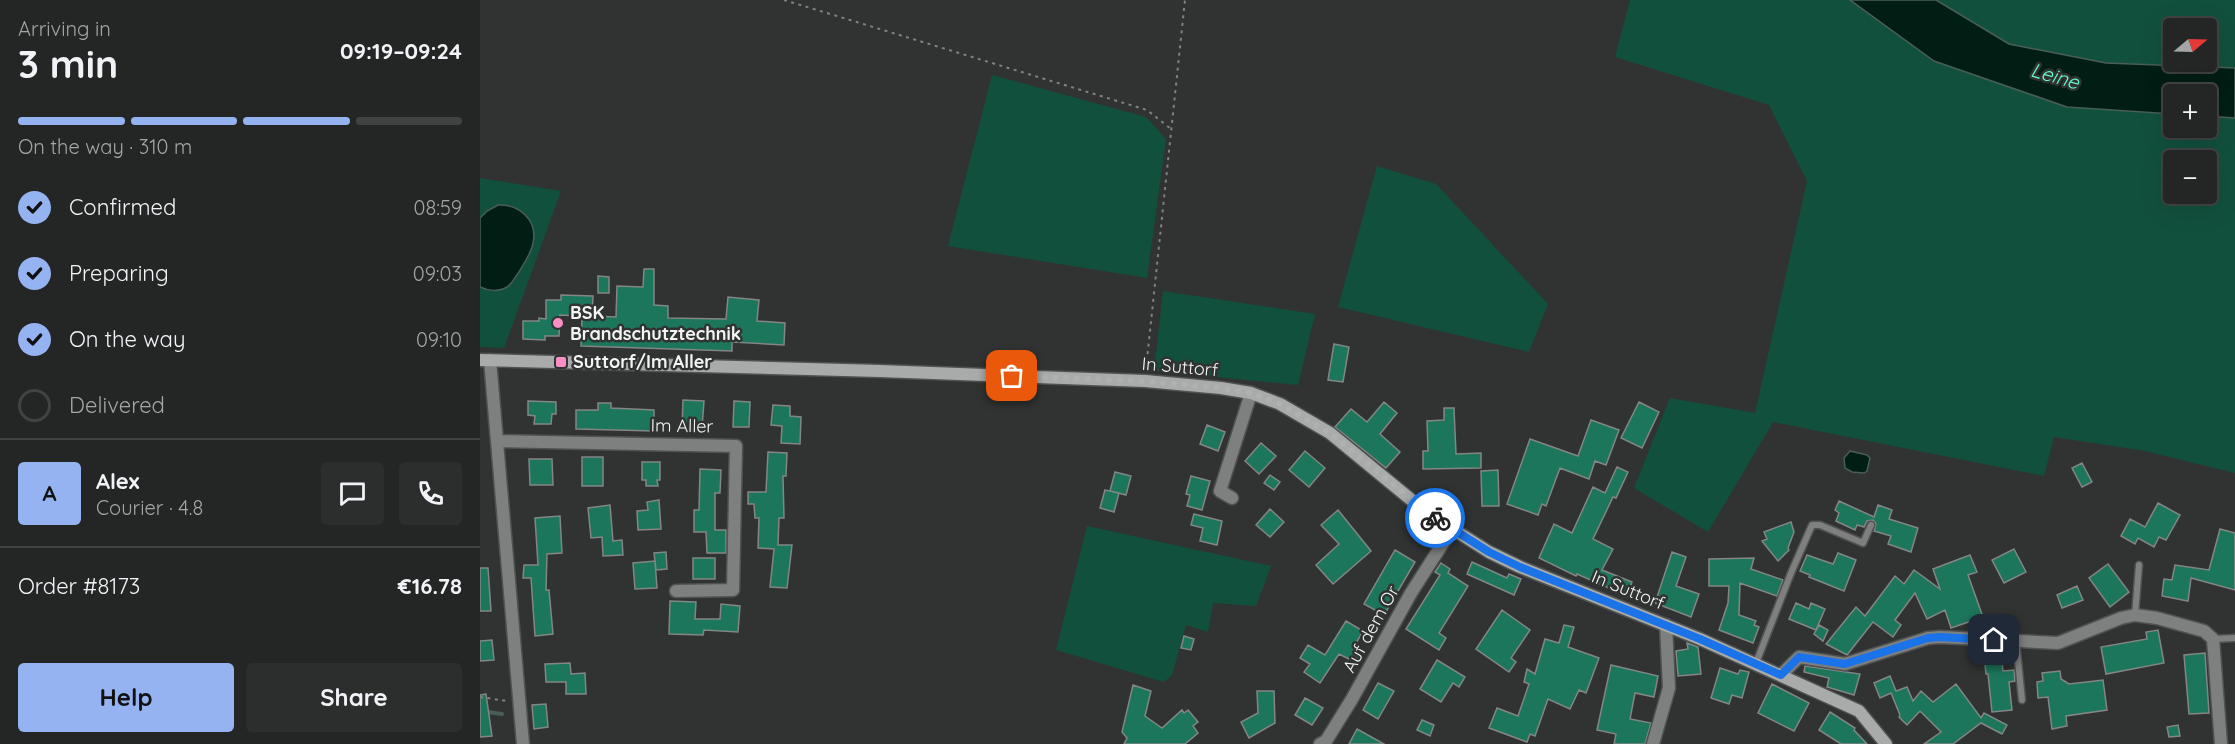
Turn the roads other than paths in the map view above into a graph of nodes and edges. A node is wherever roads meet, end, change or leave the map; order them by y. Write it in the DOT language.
graph roads {
  1 [pos="485,360"];
  2 [pos="1251,393"];
  3 [pos="498,441"];
  4 [pos="1232,498"];
  5 [pos="1871,525"];
  6 [pos="1452,530"];
  7 [pos="2139,565"];
  8 [pos="676,591"];
  9 [pos="2135,615"];
  10 [pos="1666,625"];
  11 [pos="2235,638"];
  12 [pos="2213,639"];
  13 [pos="2016,641"];
  14 [pos="1756,663"];
  15 [pos="1781,675"];
  16 [pos="2022,700"];
  17 [pos="523,744"];
  18 [pos="1320,744"];
  19 [pos="1653,744"];
  20 [pos="1886,744"];
  21 [pos="2221,744"];
  1 -- 2 [label="main road, In Suttorf"];
  1 -- 3 [label="street"];
  2 -- 4 [label="street"];
  2 -- 6 [label="main road, In Suttorf"];
  3 -- 8 [label="street, Im Aller"];
  3 -- 17 [label="street"];
  5 -- 14 [label="lane"];
  6 -- 10 [label="main road, In Suttorf"];
  6 -- 18 [label="street, Auf dem Or"];
  7 -- 9 [label="lane"];
  9 -- 12 [label="street"];
  9 -- 13 [label="street"];
  10 -- 14 [label="main road, In Suttorf"];
  10 -- 19 [label="street"];
  11 -- 12 [label="lane"];
  12 -- 21 [label="street"];
  13 -- 15 [label="street"];
  13 -- 16 [label="lane"];
  14 -- 15 [label="main road, In Suttorf"];
  15 -- 20 [label="main road, In Suttorf"];
}
